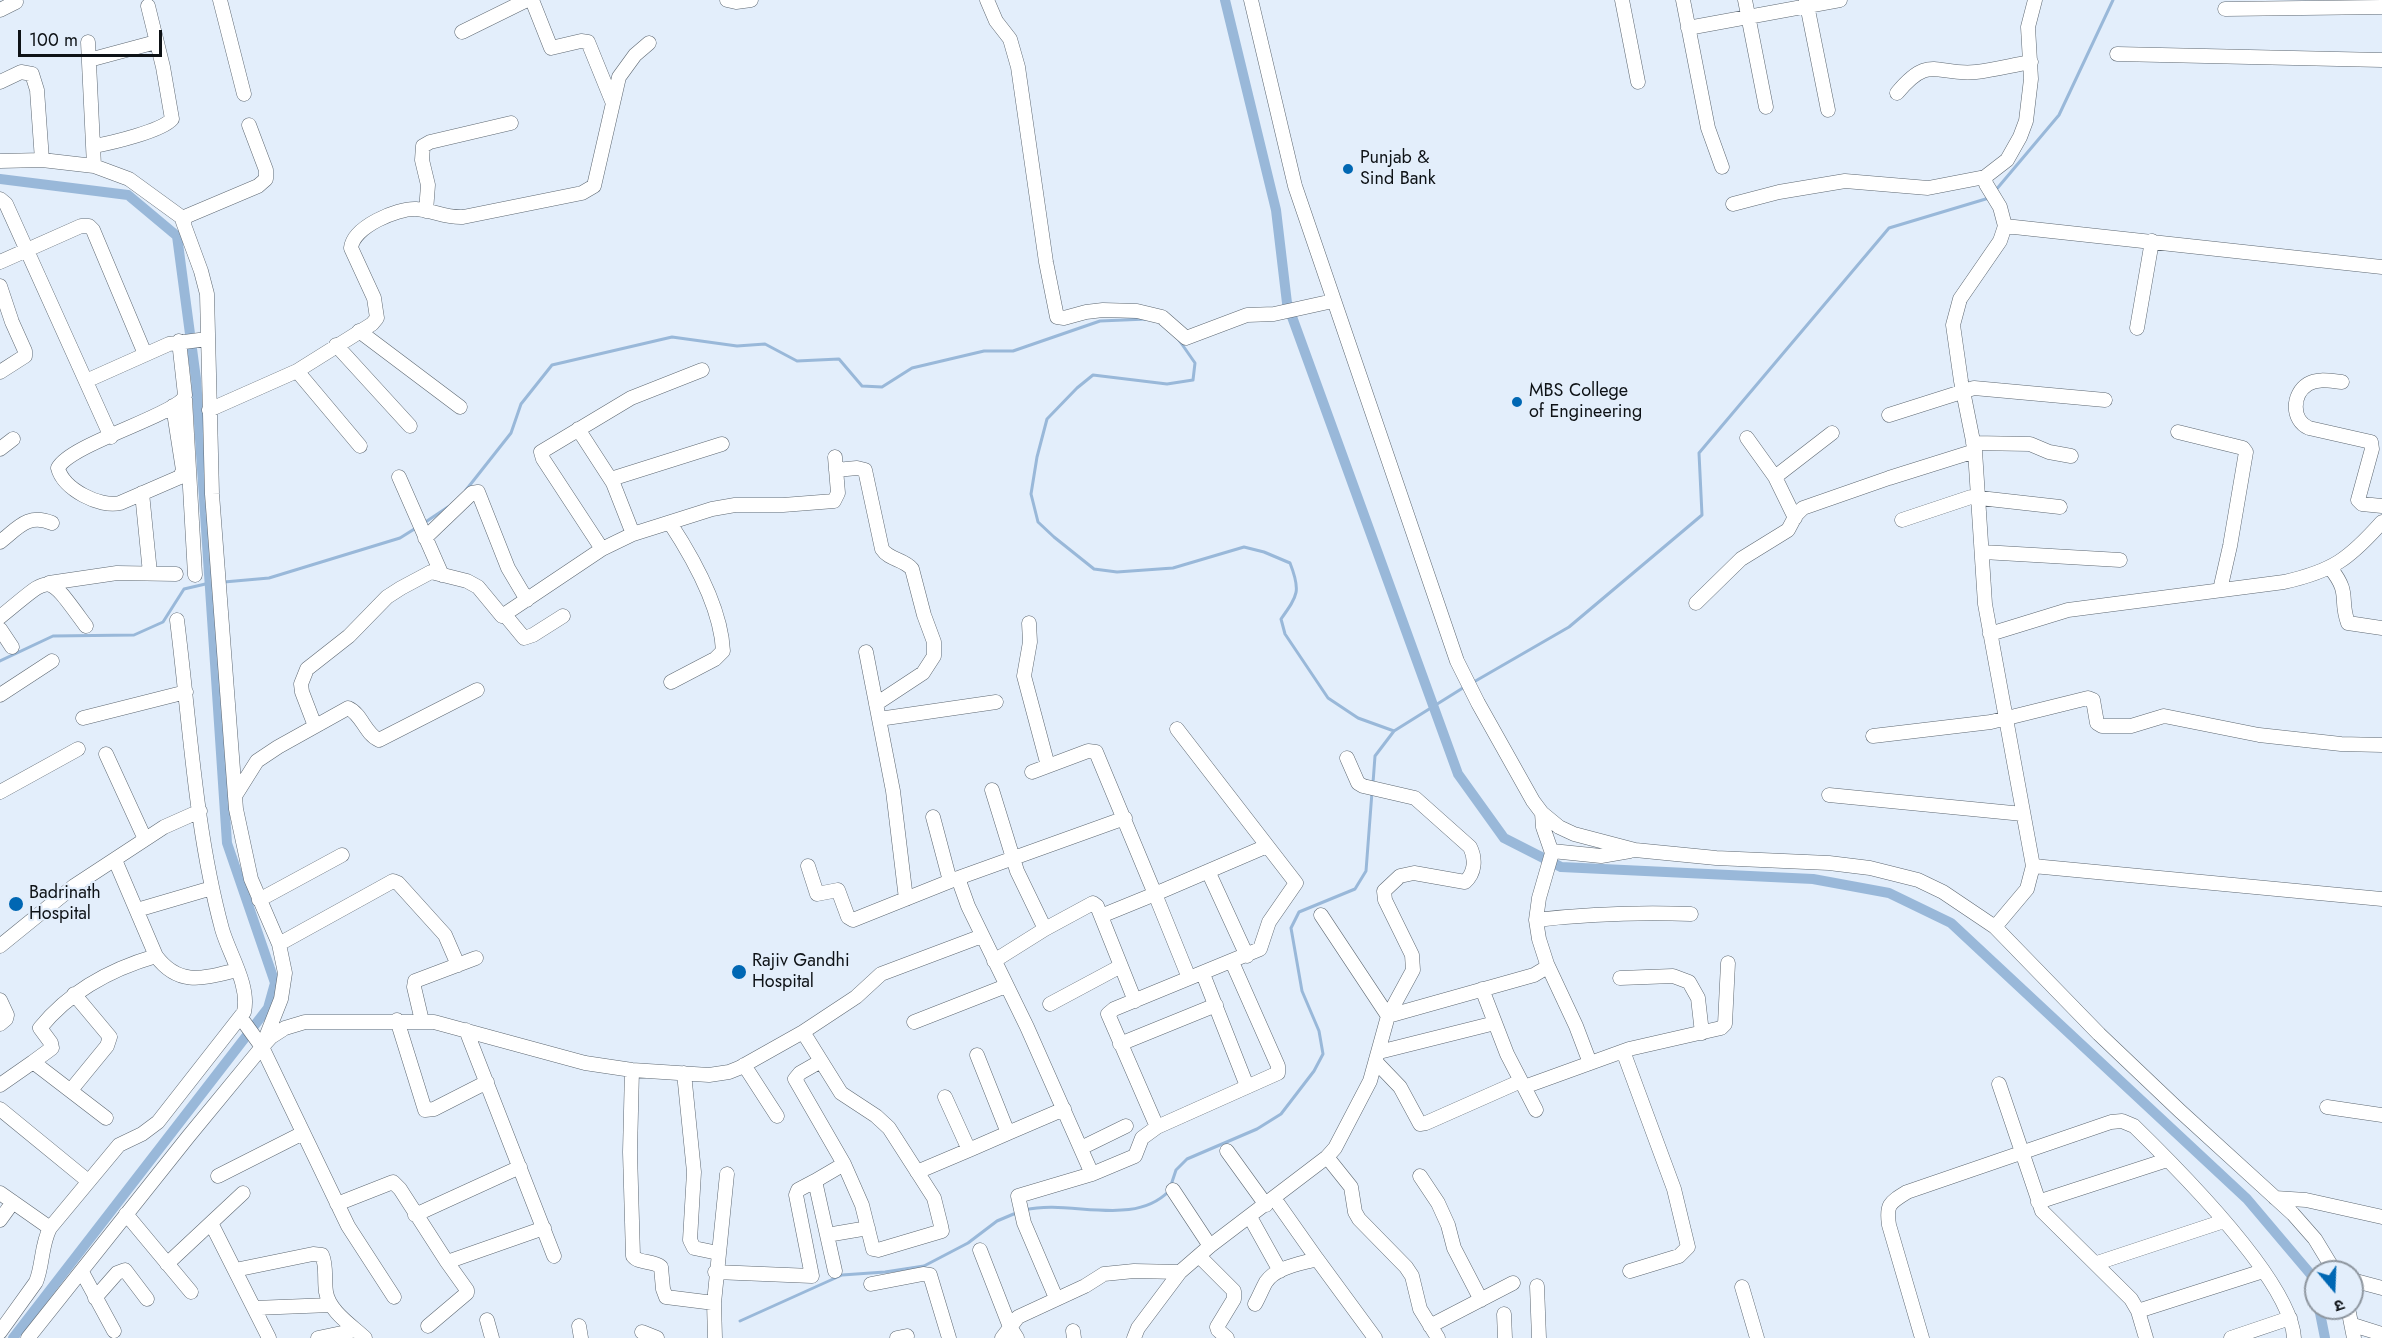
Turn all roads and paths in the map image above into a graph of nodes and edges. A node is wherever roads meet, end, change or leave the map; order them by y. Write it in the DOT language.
graph roads {
  1 [pos="220,0"];
  2 [pos="527,0"];
  3 [pos="532,0"];
  4 [pos="727,0"];
  5 [pos="750,0"];
  6 [pos="987,0"];
  7 [pos="1251,0"];
  8 [pos="1622,0"];
  9 [pos="1683,0"];
  10 [pos="1745,0"];
  11 [pos="1840,0"];
  12 [pos="2035,0"];
  13 [pos="16,2"];
  14 [pos="1806,4"];
  15 [pos="148,6"];
  16 [pos="2382,7"];
  17 [pos="2225,9"];
  18 [pos="0,10"];
  19 [pos="1749,18"];
  20 [pos="1689,28"];
  21 [pos="462,32"];
  22 [pos="88,42"];
  23 [pos="156,42"];
  24 [pos="649,43"];
  25 [pos="2117,54"];
  26 [pos="89,60"];
  27 [pos="2382,60"];
  28 [pos="2031,62"];
  29 [pos="0,82"];
  30 [pos="1638,82"];
  31 [pos="244,93"];
  32 [pos="1897,93"];
  33 [pos="612,101"];
  34 [pos="1766,107"];
  35 [pos="1828,110"];
  36 [pos="511,123"];
  37 [pos="249,125"];
  38 [pos="94,146"];
  39 [pos="42,160"];
  40 [pos="0,161"];
  41 [pos="94,166"];
  42 [pos="1722,167"];
  43 [pos="1986,181"];
  44 [pos="0,199"];
  45 [pos="1733,204"];
  46 [pos="426,211"];
  47 [pos="184,219"];
  48 [pos="2005,226"];
  49 [pos="2152,241"];
  50 [pos="27,249"];
  51 [pos="0,262"];
  52 [pos="2382,267"];
  53 [pos="0,286"];
  54 [pos="1333,301"];
  55 [pos="6,324"];
  56 [pos="2137,328"];
  57 [pos="359,331"];
  58 [pos="203,339"];
  59 [pos="182,341"];
  60 [pos="336,345"];
  61 [pos="145,354"];
  62 [pos="297,370"];
  63 [pos="702,370"];
  64 [pos="0,372"];
  65 [pos="86,381"];
  66 [pos="2342,382"];
  67 [pos="1963,390"];
  68 [pos="2104,400"];
  69 [pos="179,403"];
  70 [pos="460,407"];
  71 [pos="209,410"];
  72 [pos="1888,415"];
  73 [pos="410,426"];
  74 [pos="578,429"];
  75 [pos="2178,432"];
  76 [pos="1832,433"];
  77 [pos="111,437"];
  78 [pos="1747,438"];
  79 [pos="13,439"];
  80 [pos="722,444"];
  81 [pos="360,446"];
  82 [pos="1974,447"];
  83 [pos="0,449"];
  84 [pos="2071,456"];
  85 [pos="399,477"];
  86 [pos="1775,477"];
  87 [pos="611,479"];
  88 [pos="142,493"];
  89 [pos="1977,496"];
  90 [pos="2382,506"];
  91 [pos="2061,507"];
  92 [pos="1795,518"];
  93 [pos="1902,520"];
  94 [pos="2382,522"];
  95 [pos="52,523"];
  96 [pos="670,523"];
  97 [pos="422,531"];
  98 [pos="633,534"];
  99 [pos="0,542"];
  100 [pos="602,549"];
  101 [pos="1983,552"];
  102 [pos="2120,560"];
  103 [pos="2331,568"];
  104 [pos="150,573"];
  105 [pos="176,574"];
  106 [pos="442,574"];
  107 [pos="195,575"];
  108 [pos="49,583"];
  109 [pos="2220,590"];
  110 [pos="527,600"];
  111 [pos="1696,603"];
  112 [pos="505,615"];
  113 [pos="563,616"];
  114 [pos="0,617"];
  115 [pos="177,620"];
  116 [pos="1029,623"];
  117 [pos="86,626"];
  118 [pos="2382,628"];
  119 [pos="0,629"];
  120 [pos="1990,634"];
  121 [pos="12,647"];
  122 [pos="866,652"];
  123 [pos="52,661"];
  124 [pos="671,682"];
  125 [pos="477,690"];
  126 [pos="186,692"];
  127 [pos="0,695"];
  128 [pos="996,702"];
  129 [pos="876,704"];
  130 [pos="83,718"];
  131 [pos="879,719"];
  132 [pos="2007,719"];
  133 [pos="315,726"];
  134 [pos="1177,729"];
  135 [pos="1873,736"];
  136 [pos="2382,746"];
  137 [pos="78,749"];
  138 [pos="106,754"];
  139 [pos="1347,758"];
  140 [pos="1048,766"];
  141 [pos="1032,772"];
  142 [pos="992,790"];
  143 [pos="0,792"];
  144 [pos="1829,795"];
  145 [pos="235,796"];
  146 [pos="200,811"];
  147 [pos="1542,813"];
  148 [pos="2024,814"];
  149 [pos="933,817"];
  150 [pos="1125,818"];
  151 [pos="145,839"];
  152 [pos="1267,846"];
  153 [pos="1635,850"];
  154 [pos="1552,853"];
  155 [pos="342,855"];
  156 [pos="115,860"];
  157 [pos="1013,860"];
  158 [pos="808,866"];
  159 [pos="2032,866"];
  160 [pos="1208,871"];
  161 [pos="954,880"];
  162 [pos="212,888"];
  163 [pos="1155,894"];
  164 [pos="906,899"];
  165 [pos="2382,899"];
  166 [pos="259,900"];
  167 [pos="137,910"];
  168 [pos="1690,914"];
  169 [pos="1321,915"];
  170 [pos="1101,916"];
  171 [pos="1536,920"];
  172 [pos="1995,927"];
  173 [pos="1045,929"];
  174 [pos="982,936"];
  175 [pos="2,938"];
  176 [pos="279,944"];
  177 [pos="156,956"];
  178 [pos="1247,956"];
  179 [pos="476,958"];
  180 [pos="994,961"];
  181 [pos="1232,962"];
  182 [pos="1728,963"];
  183 [pos="1546,964"];
  184 [pos="458,965"];
  185 [pos="1121,966"];
  186 [pos="237,970"];
  187 [pos="1203,974"];
  188 [pos="1189,978"];
  189 [pos="1620,978"];
  190 [pos="1006,986"];
  191 [pos="1482,989"];
  192 [pos="74,994"];
  193 [pos="0,1000"];
  194 [pos="1135,1001"];
  195 [pos="1050,1004"];
  196 [pos="1216,1005"];
  197 [pos="1388,1017"];
  198 [pos="397,1020"];
  199 [pos="243,1021"];
  200 [pos="422,1021"];
  201 [pos="914,1022"];
  202 [pos="1495,1023"];
  203 [pos="0,1024"];
  204 [pos="466,1030"];
  205 [pos="803,1032"];
  206 [pos="1702,1033"];
  207 [pos="258,1041"];
  208 [pos="1120,1044"];
  209 [pos="1623,1051"];
  210 [pos="977,1055"];
  211 [pos="1378,1057"];
  212 [pos="821,1061"];
  213 [pos="33,1062"];
  214 [pos="1590,1063"];
  215 [pos="744,1065"];
  216 [pos="632,1070"];
  217 [pos="684,1073"];
  218 [pos="487,1082"];
  219 [pos="1523,1084"];
  220 [pos="1999,1084"];
  221 [pos="0,1085"];
  222 [pos="1247,1086"];
  223 [pos="71,1090"];
  224 [pos="945,1097"];
  225 [pos="2327,1107"];
  226 [pos="0,1109"];
  227 [pos="1064,1109"];
  228 [pos="1536,1110"];
  229 [pos="2382,1115"];
  230 [pos="777,1116"];
  231 [pos="106,1118"];
  232 [pos="1126,1126"];
  233 [pos="1157,1127"];
  234 [pos="303,1133"];
  235 [pos="1008,1133"];
  236 [pos="1081,1148"];
  237 [pos="969,1150"];
  238 [pos="1227,1151"];
  239 [pos="2021,1151"];
  240 [pos="1327,1157"];
  241 [pos="2167,1160"];
  242 [pos="844,1164"];
  243 [pos="520,1167"];
  244 [pos="917,1172"];
  245 [pos="727,1174"];
  246 [pos="1092,1174"];
  247 [pos="218,1176"];
  248 [pos="1420,1176"];
  249 [pos="88,1181"];
  250 [pos="815,1181"];
  251 [pos="1173,1190"];
  252 [pos="0,1193"];
  253 [pos="243,1193"];
  254 [pos="2275,1198"];
  255 [pos="1270,1201"];
  256 [pos="13,1202"];
  257 [pos="2038,1202"];
  258 [pos="337,1204"];
  259 [pos="126,1214"];
  260 [pos="415,1215"];
  261 [pos="1250,1217"];
  262 [pos="2382,1217"];
  263 [pos="0,1220"];
  264 [pos="2224,1221"];
  265 [pos="211,1223"];
  266 [pos="50,1228"];
  267 [pos="544,1228"];
  268 [pos="868,1228"];
  269 [pos="827,1235"];
  270 [pos="1210,1245"];
  271 [pos="980,1250"];
  272 [pos="718,1253"];
  273 [pos="554,1256"];
  274 [pos="1199,1256"];
  275 [pos="1317,1259"];
  276 [pos="2327,1260"];
  277 [pos="447,1263"];
  278 [pos="2097,1263"];
  279 [pos="167,1264"];
  280 [pos="235,1270"];
  281 [pos="835,1271"];
  282 [pos="1280,1271"];
  283 [pos="1630,1271"];
  284 [pos="2263,1271"];
  285 [pos="82,1272"];
  286 [pos="715,1272"];
  287 [pos="1180,1272"];
  288 [pos="1513,1283"];
  289 [pos="2364,1283"];
  290 [pos="871,1284"];
  291 [pos="1537,1286"];
  292 [pos="1742,1287"];
  293 [pos="2382,1288"];
  294 [pos="190,1292"];
  295 [pos="394,1297"];
  296 [pos="95,1298"];
  297 [pos="1056,1298"];
  298 [pos="147,1299"];
  299 [pos="1481,1300"];
  300 [pos="714,1303"];
  301 [pos="1255,1304"];
  302 [pos="331,1305"];
  303 [pos="254,1308"];
  304 [pos="2138,1311"];
  305 [pos="1504,1314"];
  306 [pos="2290,1318"];
  307 [pos="487,1320"];
  308 [pos="428,1326"];
  309 [pos="1430,1326"];
  310 [pos="114,1331"];
  311 [pos="2354,1331"];
  312 [pos="0,1332"];
  313 [pos="642,1332"];
  314 [pos="715,1332"];
  315 [pos="361,1334"];
  316 [pos="1010,1334"];
  317 [pos="2382,1334"];
  318 [pos="28,1338"];
  319 [pos="269,1338"];
  320 [pos="318,1338"];
  321 [pos="492,1338"];
  322 [pos="657,1338"];
  323 [pos="949,1338"];
  324 [pos="1134,1338"];
  325 [pos="1227,1338"];
  326 [pos="1375,1338"];
  327 [pos="1438,1338"];
  328 [pos="1505,1338"];
  329 [pos="1539,1338"];
  330 [pos="1757,1338"];
  331 [pos="1922,1338"];
  332 [pos="2146,1338"];
  333 [pos="2231,1338"];
  334 [pos="2294,1338"];
  1 -- 31 [label="street"];
  2 -- 21 [label="street"];
  3 -- 33 [label="street"];
  4 -- 5 [label="street"];
  6 -- 54 [label="street"];
  7 -- 54 [label="street"];
  8 -- 30 [label="street"];
  9 -- 20 [label="street"];
  10 -- 19 [label="street"];
  11 -- 14 [label="street"];
  12 -- 28 [label="street"];
  13 -- 18 [label="street"];
  14 -- 19 [label="street"];
  14 -- 35 [label="street"];
  15 -- 23 [label="street"];
  16 -- 17 [label="street"];
  19 -- 20 [label="street"];
  19 -- 34 [label="street"];
  20 -- 42 [label="street"];
  22 -- 26 [label="street"];
  23 -- 26 [label="street"];
  23 -- 38 [label="street"];
  24 -- 33 [label="street"];
  25 -- 27 [label="street"];
  26 -- 38 [label="street"];
  28 -- 32 [label="street"];
  28 -- 43 [label="street"];
  29 -- 39 [label="street"];
  33 -- 46 [label="street"];
  36 -- 46 [label="street"];
  37 -- 47 [label="street"];
  38 -- 41 [label="street"];
  39 -- 40 [label="street"];
  39 -- 41 [label="street"];
  41 -- 47 [label="street"];
  43 -- 45 [label="street"];
  43 -- 48 [label="street"];
  44 -- 50 [label="street"];
  46 -- 57 [label="street"];
  47 -- 58 [label="street"];
  48 -- 49 [label="street"];
  48 -- 67 [label="street"];
  49 -- 52 [label="street"];
  49 -- 56 [label="street"];
  50 -- 51 [label="street"];
  50 -- 61 [label="street"];
  50 -- 65 [label="street"];
  53 -- 55 [label="street"];
  54 -- 147 [label="street"];
  55 -- 64 [label="street"];
  57 -- 60 [label="street"];
  57 -- 70 [label="street"];
  58 -- 59 [label="street"];
  58 -- 71 [label="street"];
  59 -- 61 [label="street"];
  59 -- 69 [label="street"];
  60 -- 62 [label="street"];
  60 -- 73 [label="street"];
  61 -- 65 [label="street"];
  62 -- 71 [label="street"];
  62 -- 81 [label="street"];
  63 -- 74 [label="street"];
  65 -- 77 [label="street"];
  66 -- 90 [label="street"];
  67 -- 68 [label="street"];
  67 -- 72 [label="street"];
  67 -- 82 [label="street"];
  69 -- 77 [label="street"];
  69 -- 88 [label="street"];
  69 -- 107 [label="street"];
  71 -- 145 [label="street"];
  74 -- 87 [label="street"];
  74 -- 100 [label="street"];
  75 -- 109 [label="street"];
  76 -- 86 [label="street"];
  77 -- 88 [label="street"];
  78 -- 86 [label="street"];
  79 -- 83 [label="street"];
  80 -- 87 [label="street"];
  82 -- 84 [label="street"];
  82 -- 89 [label="street"];
  82 -- 92 [label="street"];
  85 -- 97 [label="street"];
  86 -- 92 [label="street"];
  87 -- 98 [label="street"];
  88 -- 104 [label="street"];
  89 -- 91 [label="street"];
  89 -- 93 [label="street"];
  89 -- 101 [label="street"];
  92 -- 111 [label="street"];
  94 -- 103 [label="street"];
  95 -- 99 [label="street"];
  96 -- 98 [label="street"];
  96 -- 124 [label="street"];
  96 -- 129 [label="street"];
  97 -- 106 [label="street"];
  97 -- 110 [label="street"];
  98 -- 100 [label="street"];
  100 -- 110 [label="street"];
  101 -- 102 [label="street"];
  101 -- 120 [label="street"];
  103 -- 109 [label="street"];
  103 -- 118 [label="street"];
  104 -- 105 [label="street"];
  104 -- 108 [label="street"];
  106 -- 112 [label="street"];
  106 -- 133 [label="street"];
  108 -- 114 [label="street"];
  108 -- 117 [label="street"];
  109 -- 120 [label="street"];
  110 -- 112 [label="street"];
  112 -- 113 [label="street"];
  115 -- 126 [label="street"];
  116 -- 140 [label="street"];
  119 -- 121 [label="street"];
  120 -- 132 [label="street"];
  122 -- 129 [label="street"];
  123 -- 127 [label="street"];
  125 -- 133 [label="street"];
  126 -- 130 [label="street"];
  126 -- 146 [label="street"];
  128 -- 131 [label="street"];
  129 -- 131 [label="street"];
  131 -- 164 [label="street"];
  132 -- 135 [label="street"];
  132 -- 136 [label="street"];
  132 -- 148 [label="street"];
  133 -- 145 [label="street"];
  134 -- 152 [label="street"];
  137 -- 143 [label="street"];
  138 -- 151 [label="street"];
  139 -- 197 [label="street"];
  140 -- 141 [label="street"];
  140 -- 150 [label="street"];
  142 -- 157 [label="street"];
  144 -- 148 [label="street"];
  145 -- 166 [label="street"];
  146 -- 151 [label="street"];
  146 -- 162 [label="street"];
  147 -- 153 [label="street"];
  147 -- 154 [label="street"];
  148 -- 159 [label="street"];
  149 -- 161 [label="street"];
  150 -- 157 [label="street"];
  150 -- 163 [label="street"];
  151 -- 156 [label="street"];
  152 -- 160 [label="street"];
  152 -- 178 [label="street"];
  153 -- 154 [label="street"];
  153 -- 172 [label="street"];
  154 -- 171 [label="street"];
  155 -- 166 [label="street"];
  156 -- 167 [label="street"];
  156 -- 175 [label="street"];
  157 -- 161 [label="street"];
  157 -- 173 [label="street"];
  158 -- 164 [label="street"];
  159 -- 165 [label="street"];
  159 -- 172 [label="street"];
  160 -- 163 [label="street"];
  160 -- 178 [label="street"];
  161 -- 164 [label="street"];
  161 -- 174 [label="street"];
  162 -- 167 [label="street"];
  162 -- 186 [label="street"];
  163 -- 170 [label="street"];
  163 -- 188 [label="street"];
  166 -- 176 [label="street"];
  167 -- 177 [label="street"];
  168 -- 171 [label="street"];
  169 -- 197 [label="street"];
  170 -- 173 [label="street"];
  170 -- 185 [label="street"];
  171 -- 183 [label="street"];
  172 -- 254 [label="street"];
  173 -- 180 [label="street"];
  174 -- 180 [label="street"];
  174 -- 205 [label="street"];
  176 -- 184 [label="street"];
  176 -- 207 [label="street"];
  177 -- 186 [label="street"];
  177 -- 192 [label="street"];
  178 -- 181 [label="street"];
  179 -- 184 [label="street"];
  180 -- 190 [label="street"];
  181 -- 187 [label="street"];
  181 -- 222 [label="street"];
  182 -- 206 [label="street"];
  183 -- 191 [label="street"];
  183 -- 214 [label="street"];
  184 -- 200 [label="street"];
  185 -- 194 [label="street"];
  185 -- 195 [label="street"];
  186 -- 199 [label="street"];
  187 -- 188 [label="street"];
  187 -- 196 [label="street"];
  188 -- 194 [label="street"];
  189 -- 206 [label="street"];
  190 -- 201 [label="street"];
  190 -- 227 [label="street"];
  191 -- 197 [label="street"];
  191 -- 202 [label="street"];
  192 -- 213 [label="street"];
  192 -- 223 [label="street"];
  193 -- 203 [label="street"];
  194 -- 208 [label="street"];
  196 -- 208 [label="street"];
  196 -- 222 [label="street"];
  197 -- 211 [label="street"];
  198 -- 200 [label="street"];
  198 -- 207 [label="street"];
  198 -- 218 [label="street"];
  199 -- 207 [label="street"];
  199 -- 249 [label="street"];
  200 -- 204 [label="street"];
  202 -- 211 [label="street"];
  202 -- 219 [label="street"];
  204 -- 216 [label="street"];
  204 -- 218 [label="street"];
  205 -- 212 [label="street"];
  205 -- 215 [label="street"];
  206 -- 209 [label="street"];
  207 -- 234 [label="street"];
  207 -- 259 [label="street"];
  208 -- 233 [label="street"];
  209 -- 214 [label="street"];
  209 -- 283 [label="street"];
  210 -- 235 [label="street"];
  211 -- 219 [label="street"];
  211 -- 240 [label="street"];
  212 -- 242 [label="street"];
  212 -- 244 [label="street"];
  213 -- 221 [label="street"];
  213 -- 223 [label="street"];
  214 -- 219 [label="street"];
  215 -- 217 [label="street"];
  215 -- 230 [label="street"];
  216 -- 217 [label="street"];
  216 -- 300 [label="street"];
  217 -- 272 [label="street"];
  218 -- 243 [label="street"];
  219 -- 228 [label="street"];
  220 -- 239 [label="street"];
  222 -- 233 [label="street"];
  223 -- 231 [label="street"];
  224 -- 237 [label="street"];
  225 -- 229 [label="street"];
  226 -- 249 [label="street"];
  227 -- 235 [label="street"];
  227 -- 236 [label="street"];
  232 -- 236 [label="street"];
  233 -- 246 [label="street"];
  234 -- 247 [label="street"];
  234 -- 258 [label="street"];
  235 -- 237 [label="street"];
  236 -- 246 [label="street"];
  237 -- 244 [label="street"];
  238 -- 255 [label="street"];
  239 -- 241 [label="street"];
  239 -- 257 [label="street"];
  239 -- 331 [label="street"];
  240 -- 255 [label="street"];
  240 -- 309 [label="street"];
  241 -- 257 [label="street"];
  241 -- 264 [label="street"];
  242 -- 250 [label="street"];
  242 -- 268 [label="street"];
  243 -- 260 [label="street"];
  243 -- 267 [label="street"];
  244 -- 268 [label="street"];
  245 -- 272 [label="street"];
  246 -- 297 [label="street"];
  248 -- 299 [label="street"];
  249 -- 266 [label="street"];
  250 -- 269 [label="street"];
  250 -- 286 [label="street"];
  251 -- 270 [label="street"];
  252 -- 256 [label="street"];
  253 -- 265 [label="street"];
  254 -- 262 [label="street"];
  254 -- 276 [label="street"];
  255 -- 261 [label="street"];
  255 -- 275 [label="street"];
  256 -- 263 [label="street"];
  256 -- 266 [label="street"];
  257 -- 278 [label="street"];
  258 -- 260 [label="street"];
  258 -- 295 [label="street"];
  259 -- 279 [label="street"];
  259 -- 285 [label="street"];
  260 -- 277 [label="street"];
  261 -- 270 [label="street"];
  261 -- 282 [label="street"];
  264 -- 278 [label="street"];
  264 -- 284 [label="street"];
  265 -- 279 [label="street"];
  265 -- 280 [label="street"];
  266 -- 312 [label="street"];
  267 -- 273 [label="street"];
  267 -- 277 [label="street"];
  268 -- 269 [label="street"];
  269 -- 281 [label="street"];
  270 -- 274 [label="street"];
  271 -- 316 [label="street"];
  272 -- 286 [label="street"];
  274 -- 287 [label="street"];
  274 -- 325 [label="street"];
  275 -- 282 [label="street"];
  275 -- 326 [label="street"];
  277 -- 308 [label="street"];
  278 -- 304 [label="street"];
  279 -- 294 [label="street"];
  280 -- 302 [label="street"];
  280 -- 303 [label="street"];
  282 -- 301 [label="street"];
  284 -- 304 [label="street"];
  284 -- 306 [label="street"];
  285 -- 296 [label="street"];
  285 -- 318 [label="street"];
  286 -- 300 [label="street"];
  287 -- 297 [label="street"];
  287 -- 324 [label="street"];
  288 -- 299 [label="street"];
  289 -- 293 [label="street"];
  290 -- 323 [label="street"];
  291 -- 329 [label="street"];
  292 -- 330 [label="street"];
  296 -- 298 [label="street"];
  296 -- 310 [label="street"];
  297 -- 316 [label="street"];
  299 -- 309 [label="street"];
  300 -- 314 [label="street"];
  302 -- 303 [label="street"];
  302 -- 315 [label="street"];
  303 -- 319 [label="street"];
  304 -- 332 [label="street"];
  305 -- 328 [label="street"];
  306 -- 333 [label="street"];
  306 -- 334 [label="street"];
  307 -- 321 [label="street"];
  309 -- 327 [label="street"];
  311 -- 317 [label="street"];
  313 -- 322 [label="street"];
  315 -- 320 [label="street"];
}
